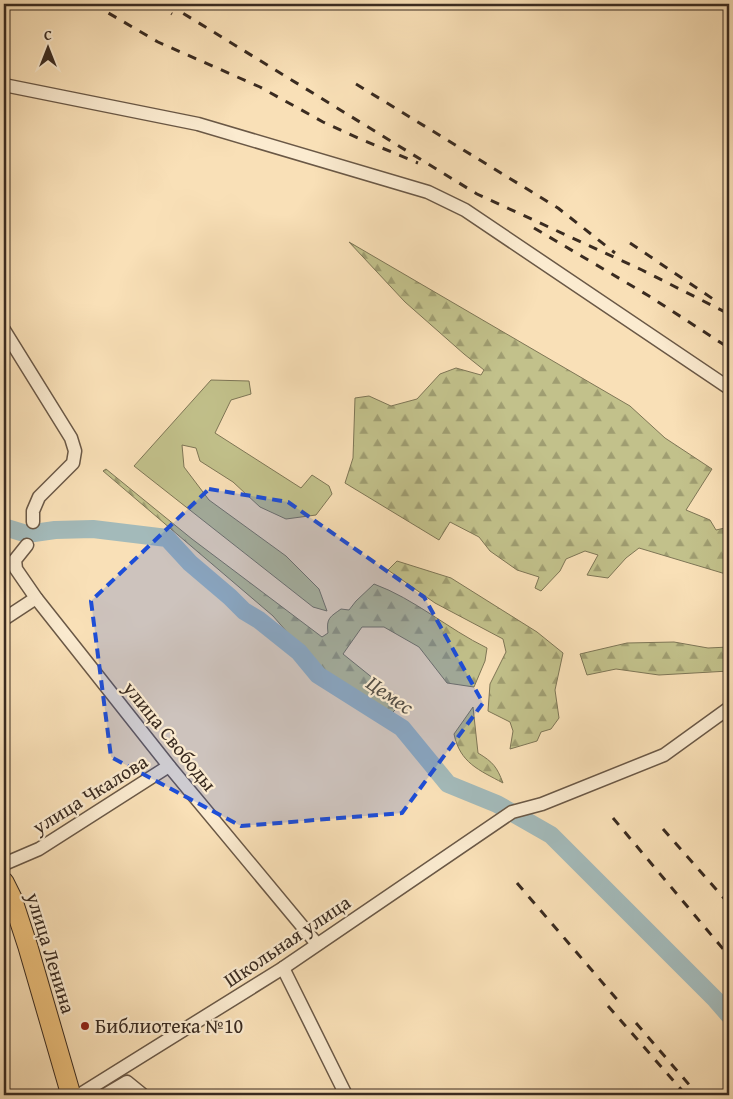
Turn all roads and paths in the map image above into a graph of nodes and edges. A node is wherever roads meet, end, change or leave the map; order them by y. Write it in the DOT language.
graph roads {
  1 [pos="4,86"];
  2 [pos="4,330"];
  3 [pos="729,388"];
  4 [pos="32,522"];
  5 [pos="27,546"];
  6 [pos="36,598"];
  7 [pos="4,619"];
  8 [pos="729,708"];
  9 [pos="169,766"];
  10 [pos="4,864"];
  11 [pos="4,882"];
  12 [pos="317,944"];
  13 [pos="284,968"];
  14 [pos="70,1095"];
  15 [pos="79,1095"];
  16 [pos="106,1095"];
  17 [pos="143,1095"];
  18 [pos="346,1095"];
  1 -- 3 [label="street"];
  2 -- 4 [label="street"];
  5 -- 6 [label="street, улица Свободы"];
  6 -- 7 [label="street"];
  6 -- 9 [label="street, улица Свободы"];
  8 -- 12 [label="street, Школьная улица"];
  9 -- 10 [label="street, улица Чкалова"];
  9 -- 12 [label="street, улица Свободы"];
  11 -- 14 [label="highway, улица Ленина"];
  12 -- 13 [label="street, Школьная улица"];
  13 -- 15 [label="street, Школьная улица"];
  13 -- 18 [label="street"];
  16 -- 17 [label="street"];
}
